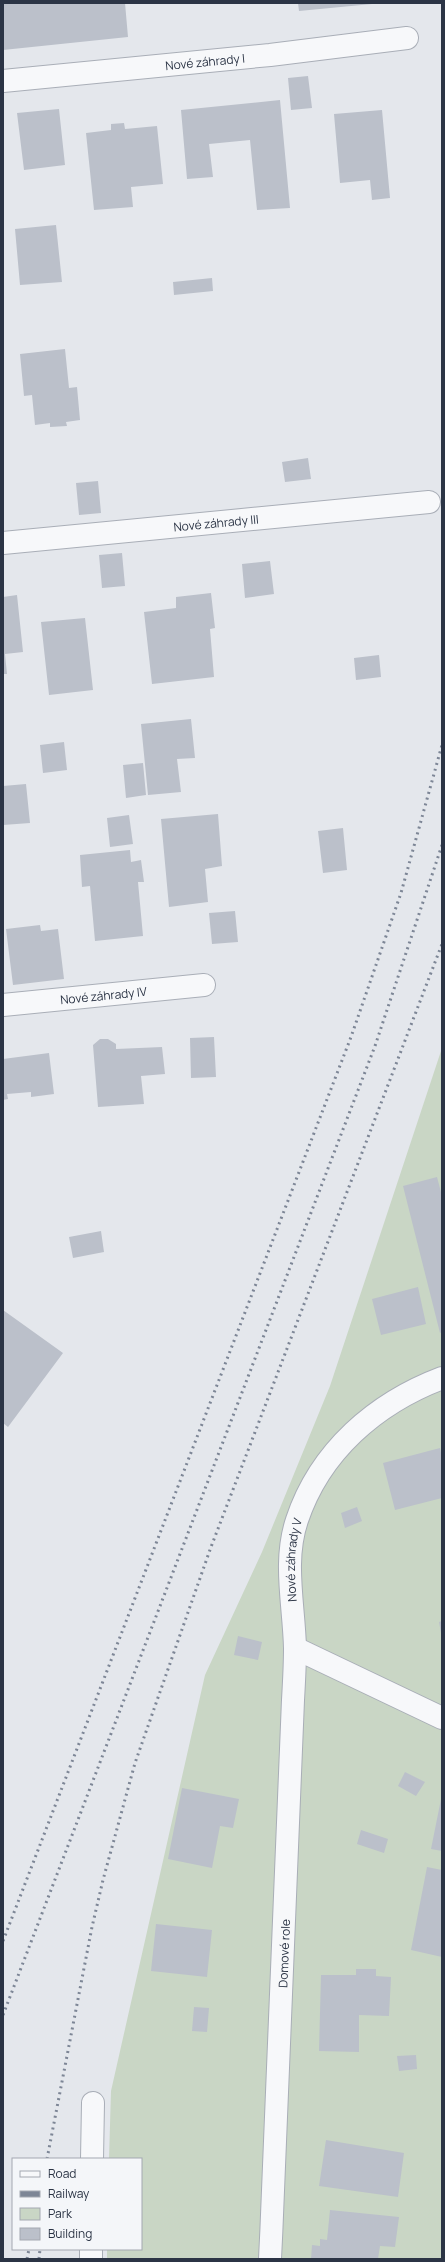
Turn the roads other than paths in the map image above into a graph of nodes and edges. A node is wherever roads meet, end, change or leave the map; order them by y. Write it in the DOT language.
graph roads {
  1 [pos="407,38"];
  2 [pos="3,81"];
  3 [pos="429,502"];
  4 [pos="3,543"];
  5 [pos="204,985"];
  6 [pos="3,1005"];
  7 [pos="442,1378"];
  8 [pos="295,1648"];
  9 [pos="442,1718"];
  10 [pos="93,2103"];
  11 [pos="92,2158"];
  12 [pos="270,2259"];
  1 -- 2 [label="street, Nové záhrady I"];
  3 -- 4 [label="street, Nové záhrady III"];
  5 -- 6 [label="street, Nové záhrady IV"];
  7 -- 8 [label="street, Nové záhrady V"];
  8 -- 9 [label="street"];
  8 -- 12 [label="street, Domové role"];
  10 -- 11 [label="street"];
}
